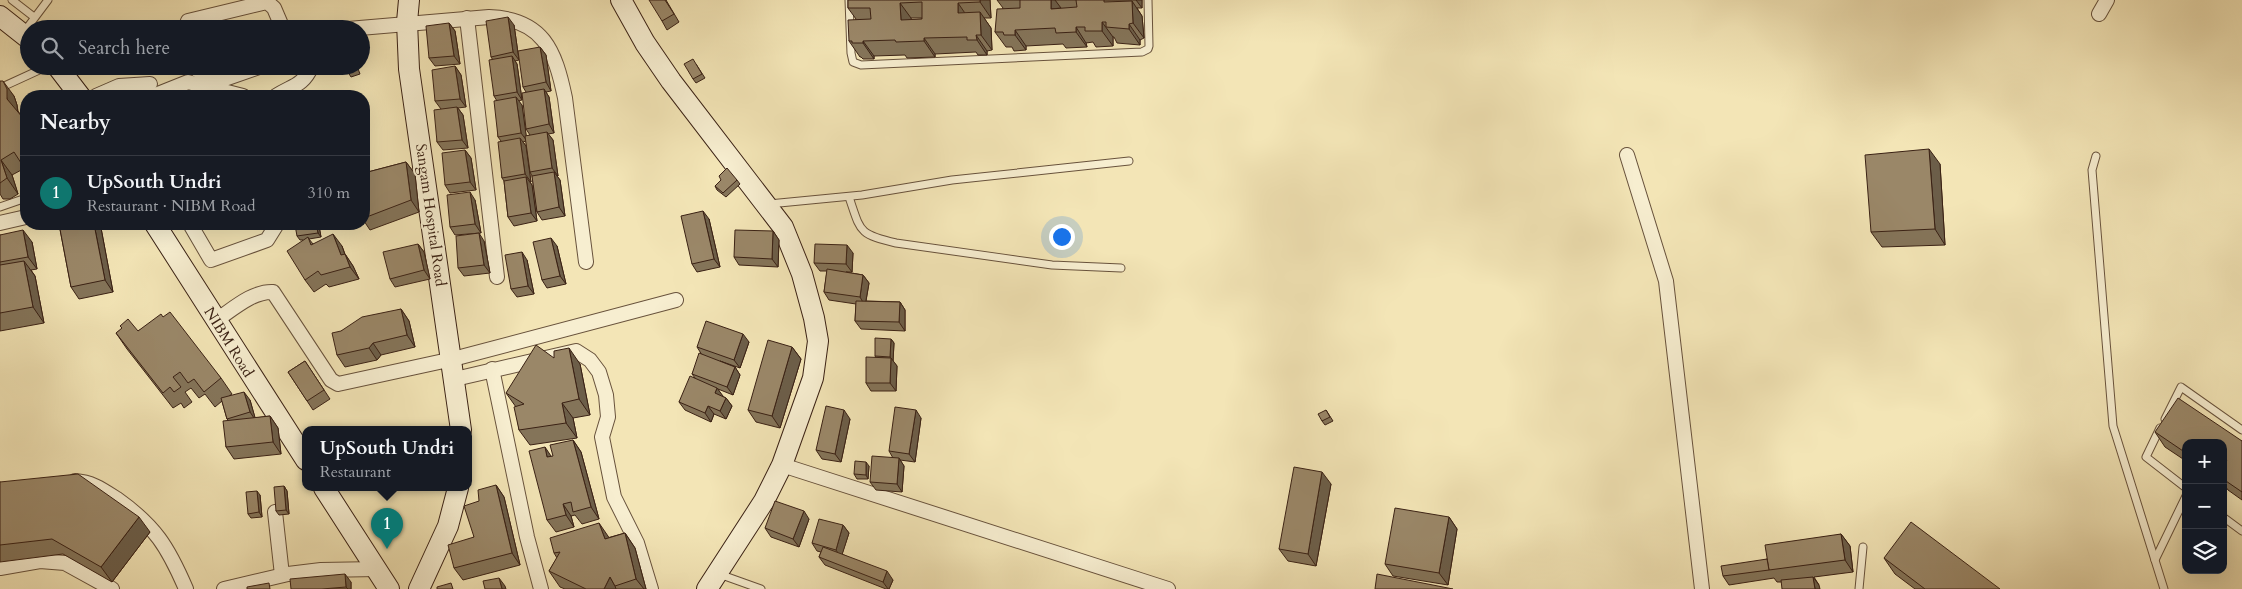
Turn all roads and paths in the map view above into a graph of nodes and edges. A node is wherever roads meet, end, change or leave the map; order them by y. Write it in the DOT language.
graph roads {
  1 [pos="12,0"];
  2 [pos="48,0"];
  3 [pos="410,0"];
  4 [pos="621,0"];
  5 [pos="849,0"];
  6 [pos="1148,0"];
  7 [pos="2107,0"];
  8 [pos="2099,14"];
  9 [pos="0,16"];
  10 [pos="467,18"];
  11 [pos="23,20"];
  12 [pos="35,20"];
  13 [pos="192,20"];
  14 [pos="280,20"];
  15 [pos="407,22"];
  16 [pos="20,26"];
  17 [pos="370,26"];
  18 [pos="28,75"];
  19 [pos="64,75"];
  20 [pos="204,75"];
  21 [pos="236,75"];
  22 [pos="304,75"];
  23 [pos="0,88"];
  24 [pos="75,90"];
  25 [pos="110,90"];
  26 [pos="152,90"];
  27 [pos="219,90"];
  28 [pos="289,90"];
  29 [pos="1627,155"];
  30 [pos="2096,156"];
  31 [pos="1129,161"];
  32 [pos="849,197"];
  33 [pos="20,200"];
  34 [pos="768,204"];
  35 [pos="0,207"];
  36 [pos="20,218"];
  37 [pos="0,223"];
  38 [pos="159,230"];
  39 [pos="194,230"];
  40 [pos="273,230"];
  41 [pos="586,262"];
  42 [pos="1121,268"];
  43 [pos="496,278"];
  44 [pos="676,300"];
  45 [pos="216,321"];
  46 [pos="453,359"];
  47 [pos="492,369"];
  48 [pos="456,379"];
  49 [pos="461,426"];
  50 [pos="2242,430"];
  51 [pos="302,454"];
  52 [pos="782,465"];
  53 [pos="58,482"];
  54 [pos="2182,485"];
  55 [pos="326,491"];
  56 [pos="457,491"];
  57 [pos="2182,504"];
  58 [pos="274,512"];
  59 [pos="2227,520"];
  60 [pos="2242,531"];
  61 [pos="1863,547"];
  62 [pos="2155,560"];
  63 [pos="0,568"];
  64 [pos="378,569"];
  65 [pos="282,575"];
  66 [pos="712,581"];
  67 [pos="112,589"];
  68 [pos="186,589"];
  69 [pos="224,589"];
  70 [pos="389,589"];
  71 [pos="419,589"];
  72 [pos="541,589"];
  73 [pos="651,589"];
  74 [pos="761,589"];
  75 [pos="1168,589"];
  76 [pos="1702,589"];
  77 [pos="1859,589"];
  78 [pos="2164,589"];
  1 -- 11 [label="lane"];
  2 -- 12 [label="lane"];
  3 -- 15 [label="main road, Sangam Hospital Road"];
  4 -- 34 [label="main road"];
  5 -- 6 [label="lane"];
  7 -- 8 [label="street"];
  9 -- 16 [label="main road"];
  10 -- 15 [label="street"];
  10 -- 41 [label="street"];
  10 -- 43 [label="street"];
  13 -- 14 [label="street"];
  15 -- 17 [label="street"];
  15 -- 46 [label="main road, Sangam Hospital Road"];
  18 -- 23 [label="lane"];
  19 -- 24 [label="main road"];
  20 -- 21 [label="street"];
  22 -- 28 [label="street"];
  25 -- 26 [label="street"];
  26 -- 27 [label="street"];
  29 -- 76 [label="street"];
  30 -- 62 [label="lane"];
  31 -- 32 [label="lane"];
  32 -- 34 [label="lane"];
  32 -- 42 [label="lane"];
  33 -- 35 [label="lane"];
  34 -- 52 [label="main road"];
  36 -- 37 [label="street"];
  38 -- 45 [label="main road, NIBM Road"];
  39 -- 40 [label="street"];
  44 -- 46 [label="street"];
  45 -- 46 [label="street"];
  45 -- 51 [label="main road, NIBM Road"];
  46 -- 48 [label="main road, Sangam Hospital Road"];
  47 -- 48 [label="street"];
  47 -- 72 [label="street"];
  47 -- 73 [label="street"];
  48 -- 49 [label="main road, Sangam Hospital Road"];
  50 -- 54 [label="lane"];
  52 -- 66 [label="main road"];
  52 -- 75 [label="street"];
  53 -- 68 [label="street"];
  55 -- 64 [label="main road"];
  56 -- 71 [label="main road"];
  57 -- 62 [label="lane"];
  58 -- 65 [label="street"];
  59 -- 60 [label="lane"];
  61 -- 77 [label="lane"];
  62 -- 78 [label="lane"];
  63 -- 67 [label="street"];
  64 -- 65 [label="street"];
  64 -- 70 [label="main road"];
  65 -- 69 [label="street"];
  66 -- 74 [label="lane"];
}
